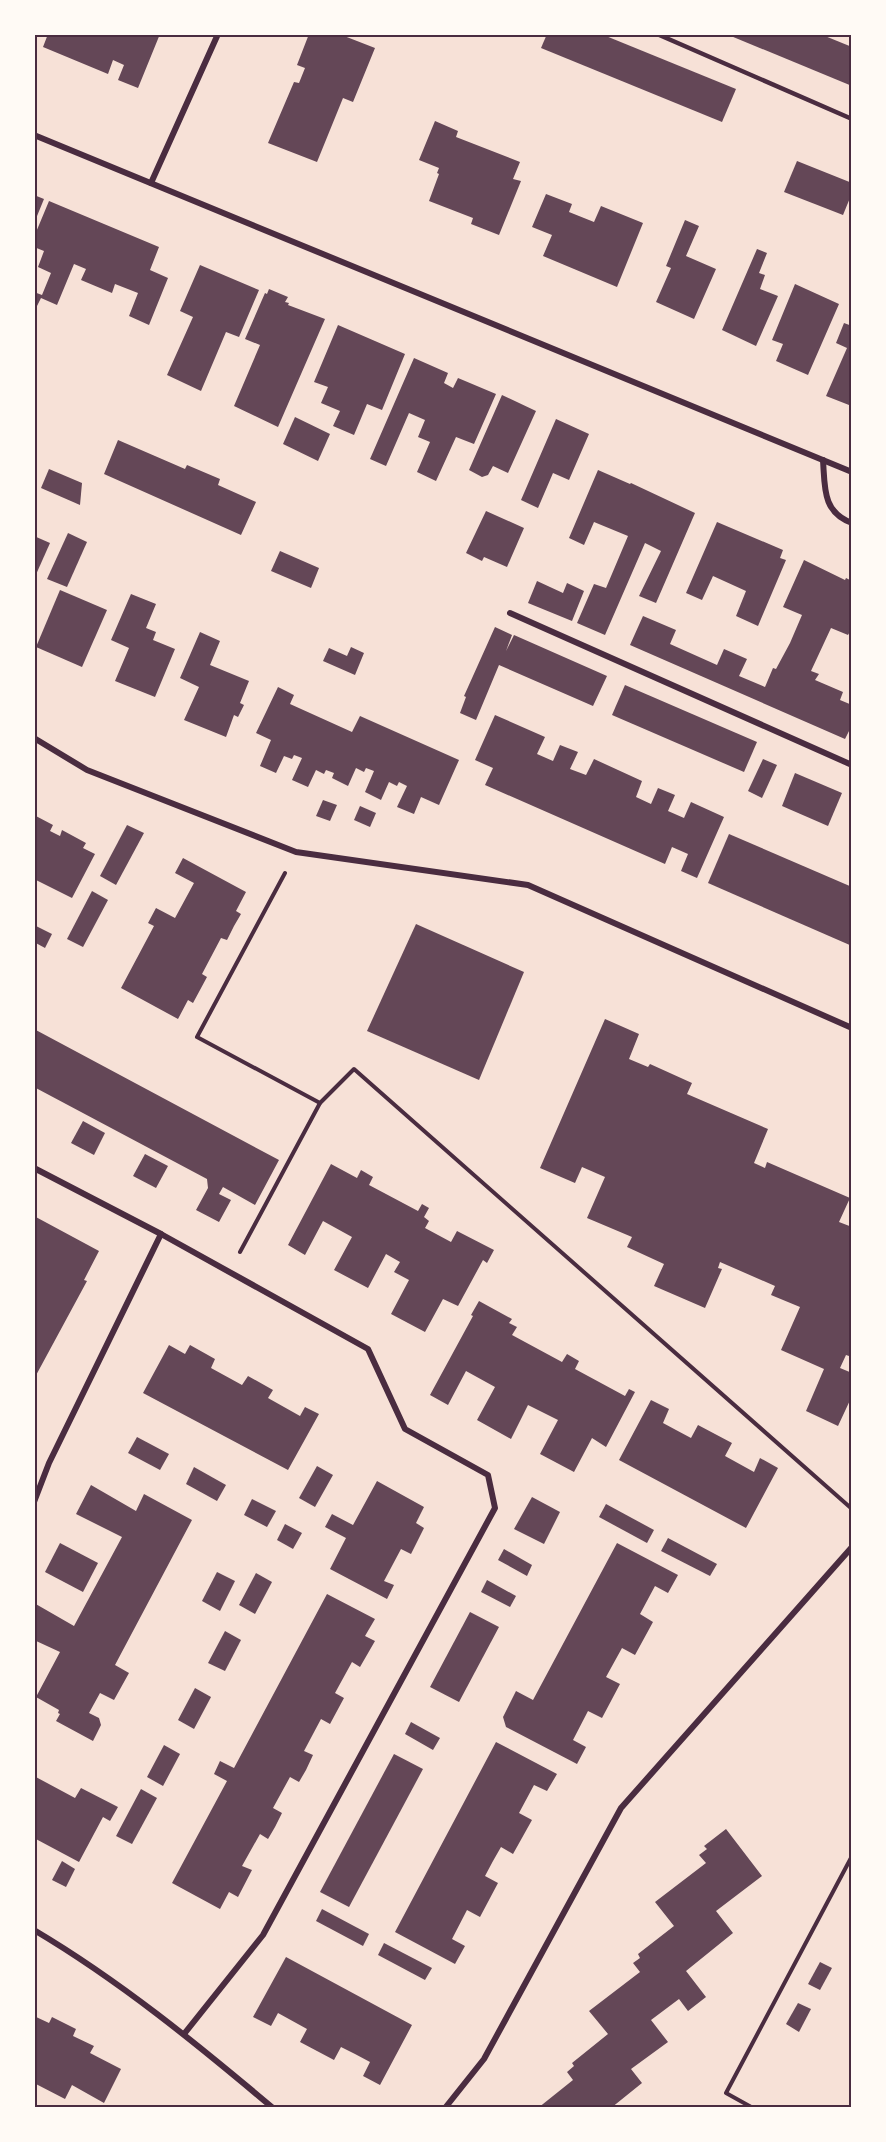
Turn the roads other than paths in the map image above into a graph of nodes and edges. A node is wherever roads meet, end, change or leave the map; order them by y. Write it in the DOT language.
graph roads {
  1 [pos="219,34"];
  2 [pos="657,34"];
  3 [pos="852,119"];
  4 [pos="34,135"];
  5 [pos="151,183"];
  6 [pos="823,460"];
  7 [pos="852,472"];
  8 [pos="852,523"];
  9 [pos="510,613"];
  10 [pos="34,738"];
  11 [pos="852,765"];
  12 [pos="852,1028"];
  13 [pos="34,1168"];
  14 [pos="161,1234"];
  15 [pos="34,1502"];
  16 [pos="852,1547"];
  17 [pos="34,1930"];
  18 [pos="184,2034"];
  19 [pos="273,2108"];
  20 [pos="446,2108"];
  1 -- 5 [label="street"];
  2 -- 3 [label="lane"];
  4 -- 5 [label="street"];
  5 -- 6 [label="street"];
  6 -- 7 [label="street"];
  6 -- 8 [label="street"];
  9 -- 11 [label="street"];
  10 -- 12 [label="street"];
  13 -- 14 [label="street"];
  14 -- 15 [label="street"];
  14 -- 18 [label="street"];
  16 -- 20 [label="street"];
  17 -- 18 [label="street"];
  18 -- 19 [label="street"];
}
